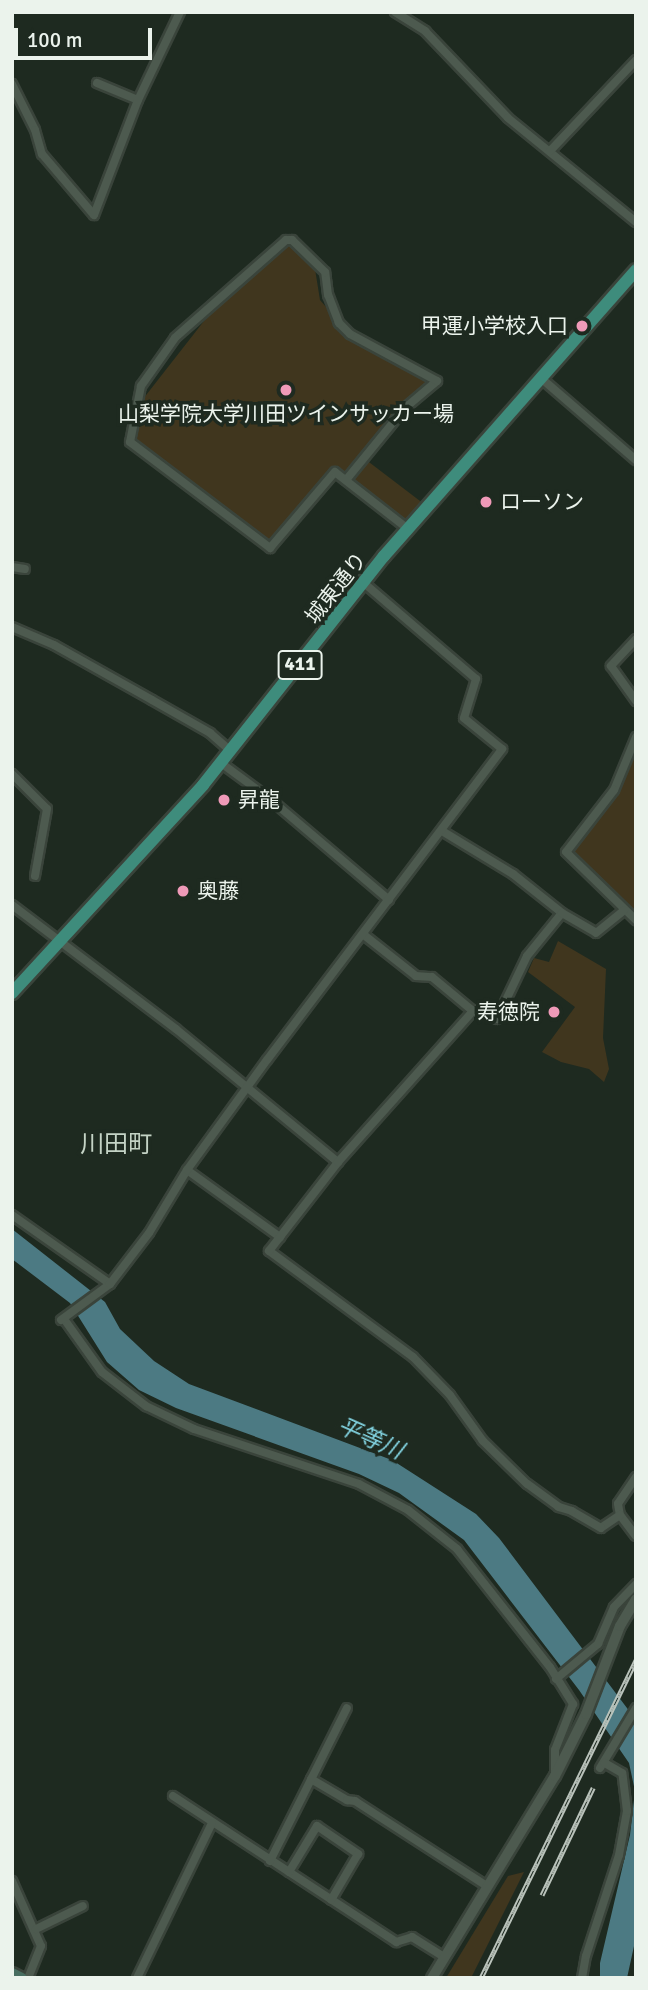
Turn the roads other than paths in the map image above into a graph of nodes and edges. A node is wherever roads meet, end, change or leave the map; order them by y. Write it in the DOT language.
graph roads {
  1 [pos="180,12"];
  2 [pos="396,12"];
  3 [pos="636,60"];
  4 [pos="97,83"];
  5 [pos="12,84"];
  6 [pos="138,100"];
  7 [pos="550,151"];
  8 [pos="636,222"];
  9 [pos="636,270"];
  10 [pos="542,379"];
  11 [pos="636,460"];
  12 [pos="346,480"];
  13 [pos="408,529"];
  14 [pos="12,567"];
  15 [pos="25,569"];
  16 [pos="364,583"];
  17 [pos="12,627"];
  18 [pos="636,639"];
  19 [pos="636,701"];
  20 [pos="636,737"];
  21 [pos="231,751"];
  22 [pos="222,763"];
  23 [pos="12,774"];
  24 [pos="442,831"];
  25 [pos="35,876"];
  26 [pos="389,900"];
  27 [pos="12,905"];
  28 [pos="624,910"];
  29 [pos="562,913"];
  30 [pos="636,920"];
  31 [pos="364,935"];
  32 [pos="61,942"];
  33 [pos="12,993"];
  34 [pos="473,1011"];
  35 [pos="248,1088"];
  36 [pos="338,1162"];
  37 [pos="187,1170"];
  38 [pos="12,1215"];
  39 [pos="280,1237"];
  40 [pos="110,1284"];
  41 [pos="636,1477"];
  42 [pos="620,1514"];
  43 [pos="636,1536"];
  44 [pos="636,1584"];
  45 [pos="636,1599"];
  46 [pos="559,1677"];
  47 [pos="347,1708"];
  48 [pos="635,1710"];
  49 [pos="555,1776"];
  50 [pos="311,1779"];
  51 [pos="173,1796"];
  52 [pos="212,1823"];
  53 [pos="270,1861"];
  54 [pos="289,1872"];
  55 [pos="12,1881"];
  56 [pos="488,1886"];
  57 [pos="331,1900"];
  58 [pos="83,1906"];
  59 [pos="36,1930"];
  60 [pos="444,1957"];
  61 [pos="12,1973"];
  62 [pos="22,1978"];
  63 [pos="28,1978"];
  64 [pos="137,1978"];
  65 [pos="432,1978"];
  66 [pos="582,1978"];
  1 -- 6 [label="street"];
  2 -- 7 [label="street"];
  3 -- 7 [label="street"];
  4 -- 6 [label="street"];
  5 -- 6 [label="street"];
  7 -- 8 [label="street"];
  9 -- 10 [label="highway, 城東通り / 411"];
  10 -- 11 [label="street"];
  10 -- 13 [label="highway, 城東通り / 411"];
  12 -- 12 [label="street"];
  12 -- 13 [label="street"];
  13 -- 16 [label="highway, 城東通り / 411"];
  14 -- 15 [label="street"];
  16 -- 21 [label="highway, 城東通り / 411"];
  16 -- 24 [label="street"];
  17 -- 21 [label="street"];
  18 -- 19 [label="street"];
  20 -- 28 [label="street"];
  21 -- 22 [label="highway, 城東通り / 411"];
  22 -- 26 [label="street"];
  22 -- 32 [label="highway, 城東通り / 411"];
  23 -- 25 [label="street"];
  24 -- 26 [label="street"];
  24 -- 29 [label="street"];
  26 -- 31 [label="street"];
  27 -- 32 [label="street"];
  28 -- 29 [label="street"];
  28 -- 30 [label="street"];
  29 -- 34 [label="street"];
  31 -- 34 [label="street"];
  31 -- 35 [label="street"];
  32 -- 33 [label="highway, 城東通り / 411"];
  32 -- 35 [label="street"];
  34 -- 36 [label="street"];
  35 -- 36 [label="street"];
  35 -- 37 [label="street"];
  36 -- 39 [label="street"];
  37 -- 39 [label="street"];
  37 -- 40 [label="street"];
  38 -- 40 [label="street"];
  39 -- 42 [label="street"];
  40 -- 46 [label="street"];
  41 -- 42 [label="street"];
  42 -- 43 [label="street"];
  44 -- 46 [label="street"];
  45 -- 49 [label="street"];
  46 -- 49 [label="street"];
  47 -- 50 [label="street"];
  48 -- 66 [label="street"];
  49 -- 56 [label="street"];
  50 -- 53 [label="street"];
  50 -- 56 [label="street"];
  51 -- 52 [label="street"];
  52 -- 53 [label="street"];
  52 -- 64 [label="street"];
  53 -- 54 [label="street"];
  54 -- 57 [label="street"];
  54 -- 57 [label="street"];
  55 -- 59 [label="street"];
  56 -- 60 [label="street"];
  57 -- 60 [label="street"];
  58 -- 59 [label="street"];
  59 -- 63 [label="street"];
  60 -- 65 [label="street"];
  61 -- 62 [label="main road"];
}
